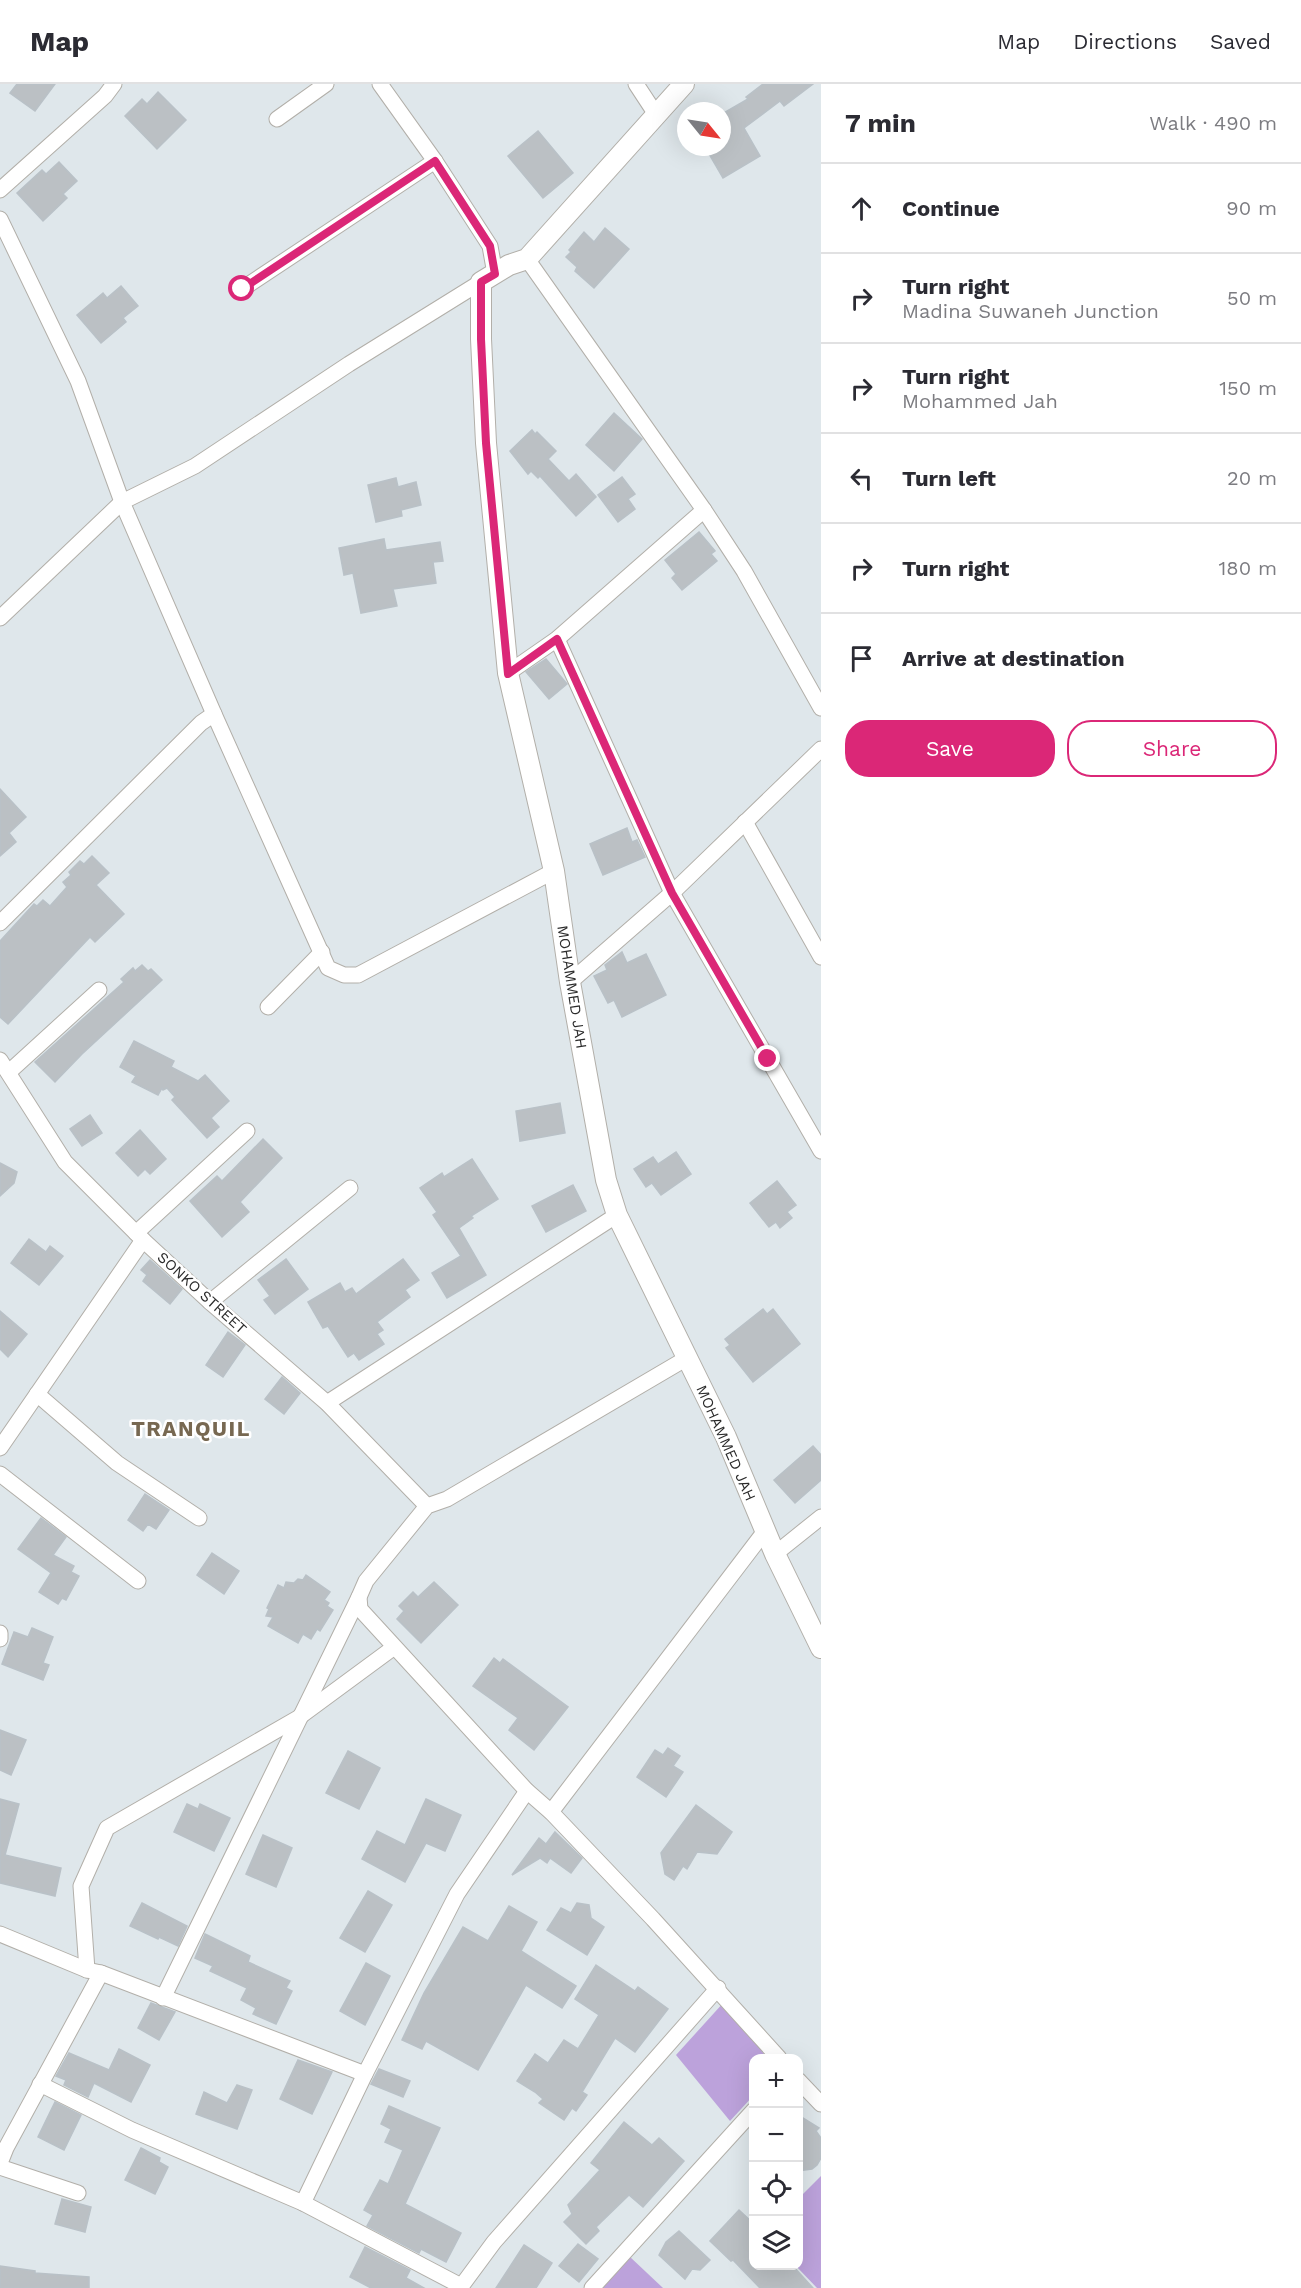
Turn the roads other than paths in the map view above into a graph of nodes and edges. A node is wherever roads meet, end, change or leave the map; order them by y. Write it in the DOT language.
graph roads {
  1 [pos="114,84"];
  2 [pos="326,84"];
  3 [pos="380,84"];
  4 [pos="636,84"];
  5 [pos="684,84"];
  6 [pos="657,116"];
  7 [pos="277,119"];
  8 [pos="435,161"];
  9 [pos="0,190"];
  10 [pos="0,219"];
  11 [pos="527,259"];
  12 [pos="488,278"];
  13 [pos="242,289"];
  14 [pos="122,502"];
  15 [pos="704,510"];
  16 [pos="0,618"];
  17 [pos="557,639"];
  18 [pos="508,674"];
  19 [pos="821,708"];
  20 [pos="214,714"];
  21 [pos="821,749"];
  22 [pos="745,822"];
  23 [pos="554,871"];
  24 [pos="672,893"];
  25 [pos="0,923"];
  26 [pos="322,952"];
  27 [pos="821,957"];
  28 [pos="570,982"];
  29 [pos="99,990"];
  30 [pos="268,1007"];
  31 [pos="4,1066"];
  32 [pos="247,1131"];
  33 [pos="821,1151"];
  34 [pos="350,1188"];
  35 [pos="617,1215"];
  36 [pos="140,1237"];
  37 [pos="210,1302"];
  38 [pos="687,1358"];
  39 [pos="37,1394"];
  40 [pos="327,1403"];
  41 [pos="0,1448"];
  42 [pos="0,1474"];
  43 [pos="427,1506"];
  44 [pos="821,1517"];
  45 [pos="199,1518"];
  46 [pos="765,1531"];
  47 [pos="775,1554"];
  48 [pos="138,1581"];
  49 [pos="359,1597"];
  50 [pos="0,1633"];
  51 [pos="0,1639"];
  52 [pos="393,1648"];
  53 [pos="821,1648"];
  54 [pos="301,1715"];
  55 [pos="527,1791"];
  56 [pos="551,1812"];
  57 [pos="0,1934"];
  58 [pos="94,1971"];
  59 [pos="718,1988"];
  60 [pos="163,1998"];
  61 [pos="776,2054"];
  62 [pos="365,2074"];
  63 [pos="40,2084"];
  64 [pos="803,2085"];
  65 [pos="821,2103"];
  66 [pos="749,2114"];
  67 [pos="0,2165"];
  68 [pos="78,2193"];
  69 [pos="303,2203"];
  70 [pos="460,2287"];
  71 [pos="592,2288"];
  1 -- 9 [label="street"];
  2 -- 7 [label="street"];
  3 -- 8 [label="street"];
  4 -- 6 [label="street"];
  5 -- 6 [label="street"];
  6 -- 11 [label="street"];
  8 -- 12 [label="street"];
  8 -- 13 [label="street"];
  10 -- 14 [label="street"];
  11 -- 12 [label="street"];
  11 -- 15 [label="street"];
  12 -- 14 [label="street"];
  12 -- 18 [label="street, MOHAMMED JAH"];
  14 -- 16 [label="street"];
  14 -- 20 [label="street"];
  15 -- 17 [label="street"];
  15 -- 19 [label="street"];
  17 -- 18 [label="street"];
  17 -- 24 [label="street"];
  18 -- 23 [label="street, MOHAMMED JAH"];
  20 -- 25 [label="street"];
  20 -- 26 [label="street"];
  21 -- 22 [label="street"];
  22 -- 24 [label="street"];
  22 -- 27 [label="street"];
  23 -- 26 [label="street"];
  23 -- 28 [label="street, MOHAMMED JAH"];
  24 -- 28 [label="street"];
  24 -- 33 [label="street"];
  26 -- 30 [label="street"];
  28 -- 35 [label="street, MOHAMMED JAH"];
  29 -- 31 [label="street"];
  31 -- 36 [label="street, SONKO STREET"];
  32 -- 36 [label="street"];
  34 -- 37 [label="street"];
  35 -- 38 [label="street, MOHAMMED JAH"];
  35 -- 40 [label="street"];
  36 -- 37 [label="street, SONKO STREET"];
  36 -- 39 [label="street"];
  37 -- 40 [label="street, SONKO STREET"];
  38 -- 43 [label="street"];
  38 -- 46 [label="street, MOHAMMED JAH"];
  39 -- 41 [label="street"];
  39 -- 45 [label="street"];
  40 -- 43 [label="street, SONKO STREET"];
  42 -- 48 [label="street"];
  43 -- 49 [label="street"];
  44 -- 47 [label="street"];
  46 -- 47 [label="street, MOHAMMED JAH"];
  46 -- 56 [label="street"];
  47 -- 53 [label="street, MOHAMMED JAH"];
  49 -- 52 [label="street"];
  49 -- 54 [label="street"];
  50 -- 51 [label="street"];
  52 -- 54 [label="street"];
  52 -- 55 [label="street"];
  54 -- 58 [label="street"];
  54 -- 60 [label="street"];
  55 -- 56 [label="street"];
  55 -- 62 [label="street"];
  56 -- 59 [label="street"];
  57 -- 58 [label="street"];
  58 -- 60 [label="street"];
  58 -- 63 [label="street"];
  59 -- 61 [label="street"];
  59 -- 70 [label="street"];
  60 -- 62 [label="street"];
  62 -- 69 [label="street"];
  63 -- 67 [label="street"];
  63 -- 69 [label="street"];
  64 -- 65 [label="street"];
  66 -- 71 [label="street"];
  67 -- 68 [label="street"];
  69 -- 70 [label="street"];
}
